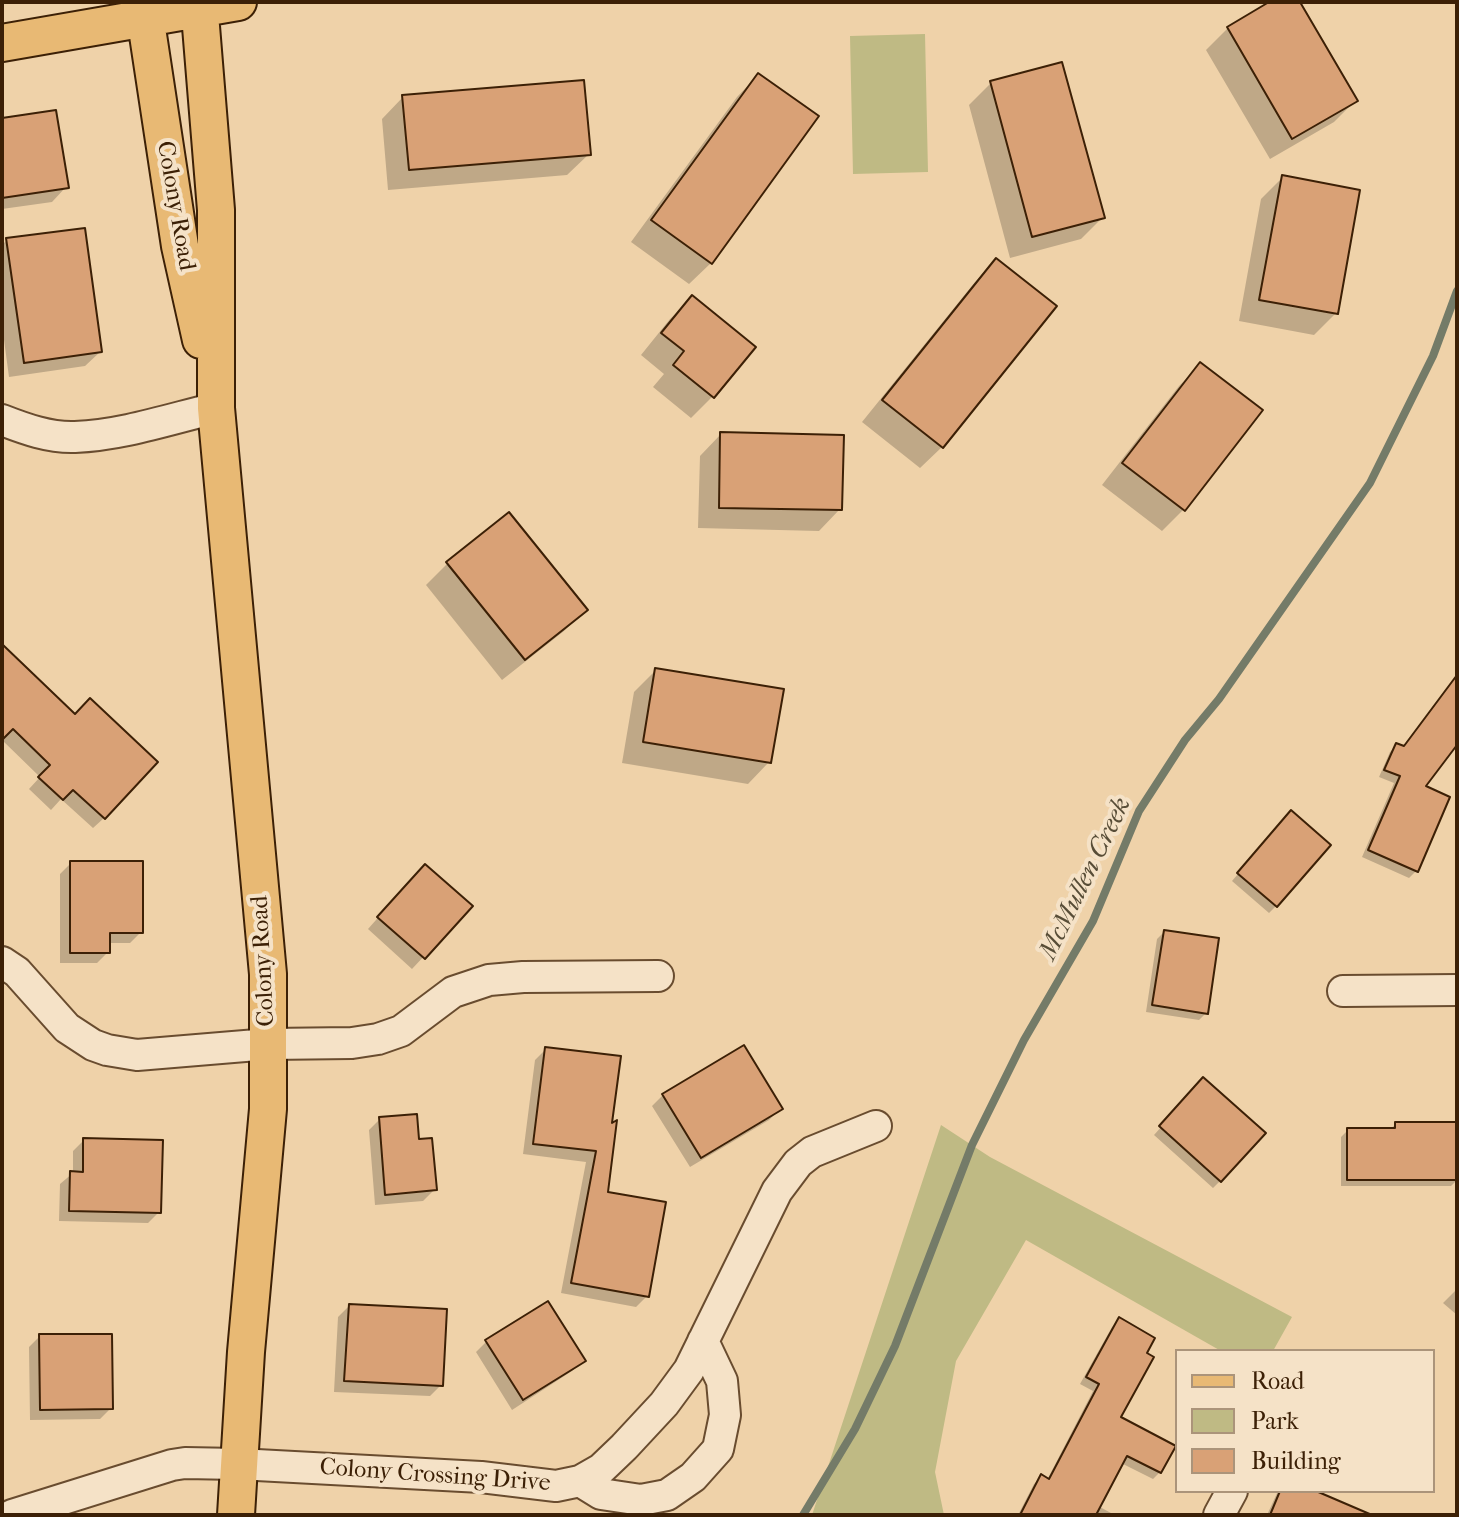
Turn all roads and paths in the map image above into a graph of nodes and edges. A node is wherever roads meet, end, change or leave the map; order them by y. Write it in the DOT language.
graph roads {
  1 [pos="238,2"];
  2 [pos="199,5"];
  3 [pos="144,10"];
  4 [pos="2,43"];
  5 [pos="216,408"];
  6 [pos="2,420"];
  7 [pos="2,962"];
  8 [pos="658,976"];
  9 [pos="1457,990"];
  10 [pos="1343,991"];
  11 [pos="269,1044"];
  12 [pos="876,1126"];
  13 [pos="703,1341"];
  14 [pos="238,1464"];
  15 [pos="580,1481"];
  16 [pos="1231,1493"];
  17 [pos="12,1515"];
  18 [pos="236,1515"];
  19 [pos="1219,1515"];
  1 -- 2 [label="main road"];
  2 -- 3 [label="main road"];
  2 -- 5 [label="main road, Colony Road"];
  3 -- 4 [label="main road"];
  3 -- 5 [label="main road, Colony Road"];
  5 -- 6 [label="street"];
  5 -- 11 [label="main road, Colony Road"];
  7 -- 11 [label="street"];
  8 -- 11 [label="street"];
  9 -- 10 [label="street"];
  11 -- 14 [label="main road, Colony Road"];
  12 -- 13 [label="street, Colony Crossing Drive"];
  13 -- 15 [label="street, Colony Crossing Drive"];
  13 -- 15 [label="street"];
  14 -- 15 [label="street, Colony Crossing Drive"];
  14 -- 17 [label="street, Colony Crossing Drive"];
  14 -- 18 [label="main road, Colony Road"];
  16 -- 19 [label="street"];
}
